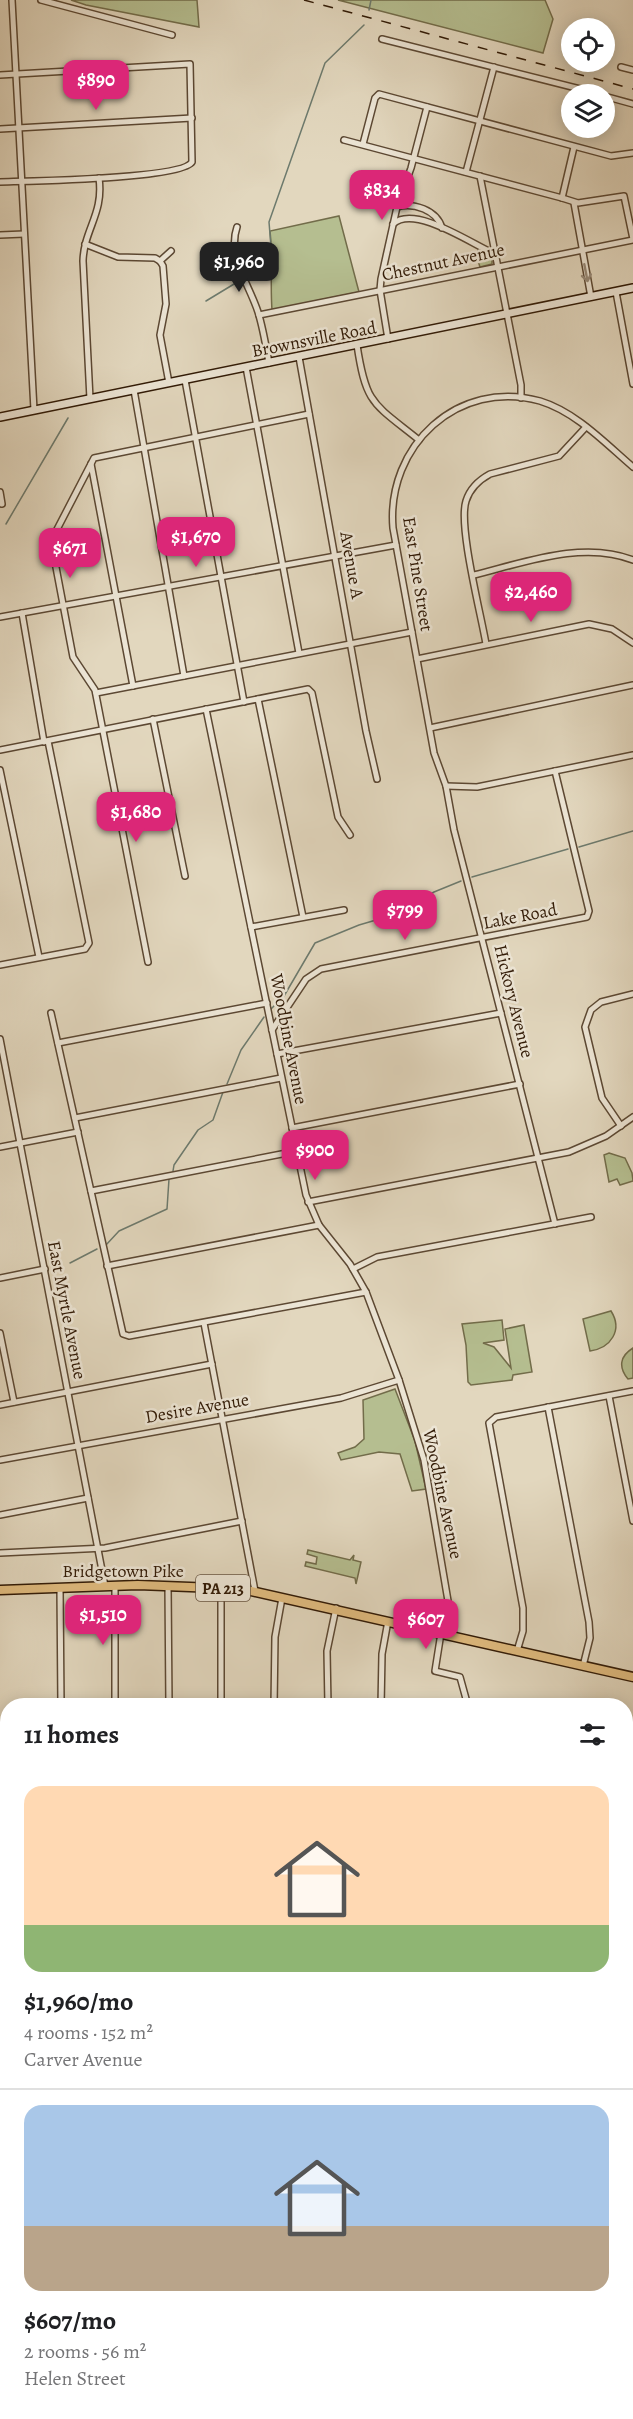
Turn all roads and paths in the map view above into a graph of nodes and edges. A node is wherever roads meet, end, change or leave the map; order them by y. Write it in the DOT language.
graph roads {
  1 [pos="12,0"];
  2 [pos="41,0"];
  3 [pos="172,35"];
  4 [pos="382,39"];
  5 [pos="494,67"];
  6 [pos="621,67"];
  7 [pos="633,70"];
  8 [pos="16,74"];
  9 [pos="0,75"];
  10 [pos="561,84"];
  11 [pos="615,99"];
  12 [pos="633,104"];
  13 [pos="428,107"];
  14 [pos="192,118"];
  15 [pos="479,121"];
  16 [pos="18,128"];
  17 [pos="0,129"];
  18 [pos="345,140"];
  19 [pos="363,144"];
  20 [pos="574,147"];
  21 [pos="633,153"];
  22 [pos="414,158"];
  23 [pos="466,172"];
  24 [pos="480,176"];
  25 [pos="99,178"];
  26 [pos="21,182"];
  27 [pos="0,183"];
  28 [pos="562,198"];
  29 [pos="574,203"];
  30 [pos="397,207"];
  31 [pos="393,224"];
  32 [pos="237,227"];
  33 [pos="441,228"];
  34 [pos="24,234"];
  35 [pos="0,235"];
  36 [pos="633,240"];
  37 [pos="85,244"];
  38 [pos="582,250"];
  39 [pos="171,251"];
  40 [pos="495,254"];
  41 [pos="160,261"];
  42 [pos="497,266"];
  43 [pos="633,288"];
  44 [pos="380,290"];
  45 [pos="616,292"];
  46 [pos="591,297"];
  47 [pos="259,315"];
  48 [pos="507,315"];
  49 [pos="388,339"];
  50 [pos="357,345"];
  51 [pos="630,355"];
  52 [pos="298,357"];
  53 [pos="269,363"];
  54 [pos="246,367"];
  55 [pos="185,380"];
  56 [pos="169,383"];
  57 [pos="633,384"];
  58 [pos="134,390"];
  59 [pos="521,398"];
  60 [pos="90,399"];
  61 [pos="34,410"];
  62 [pos="309,414"];
  63 [pos="0,417"];
  64 [pos="256,424"];
  65 [pos="586,427"];
  66 [pos="196,436"];
  67 [pos="419,440"];
  68 [pos="144,448"];
  69 [pos="91,464"];
  70 [pos="633,466"];
  71 [pos="0,492"];
  72 [pos="2,504"];
  73 [pos="396,545"];
  74 [pos="335,555"];
  75 [pos="633,560"];
  76 [pos="282,565"];
  77 [pos="474,575"];
  78 [pos="221,576"];
  79 [pos="169,585"];
  80 [pos="116,595"];
  81 [pos="63,605"];
  82 [pos="22,613"];
  83 [pos="0,617"];
  84 [pos="412,632"];
  85 [pos="633,643"];
  86 [pos="351,644"];
  87 [pos="486,644"];
  88 [pos="299,653"];
  89 [pos="417,659"];
  90 [pos="238,666"];
  91 [pos="184,676"];
  92 [pos="633,685"];
  93 [pos="133,686"];
  94 [pos="96,693"];
  95 [pos="258,699"];
  96 [pos="244,702"];
  97 [pos="206,709"];
  98 [pos="153,719"];
  99 [pos="430,728"];
  100 [pos="100,730"];
  101 [pos="46,741"];
  102 [pos="0,750"];
  103 [pos="633,755"];
  104 [pos="0,770"];
  105 [pos="555,771"];
  106 [pos="377,779"];
  107 [pos="446,786"];
  108 [pos="350,835"];
  109 [pos="185,876"];
  110 [pos="344,910"];
  111 [pos="303,917"];
  112 [pos="251,927"];
  113 [pos="483,939"];
  114 [pos="39,957"];
  115 [pos="148,962"];
  116 [pos="0,965"];
  117 [pos="633,994"];
  118 [pos="267,1003"];
  119 [pos="51,1013"];
  120 [pos="501,1013"];
  121 [pos="272,1030"];
  122 [pos="0,1039"];
  123 [pos="58,1043"];
  124 [pos="277,1054"];
  125 [pos="281,1078"];
  126 [pos="520,1084"];
  127 [pos="633,1117"];
  128 [pos="75,1118"];
  129 [pos="621,1126"];
  130 [pos="292,1128"];
  131 [pos="78,1132"];
  132 [pos="20,1143"];
  133 [pos="0,1147"];
  134 [pos="297,1151"];
  135 [pos="538,1158"];
  136 [pos="91,1191"];
  137 [pos="308,1202"];
  138 [pos="591,1217"];
  139 [pos="319,1224"];
  140 [pos="555,1224"];
  141 [pos="107,1266"];
  142 [pos="45,1269"];
  143 [pos="353,1269"];
  144 [pos="0,1278"];
  145 [pos="366,1292"];
  146 [pos="204,1323"];
  147 [pos="0,1333"];
  148 [pos="212,1364"];
  149 [pos="399,1380"];
  150 [pos="633,1391"];
  151 [pos="68,1392"];
  152 [pos="609,1396"];
  153 [pos="14,1402"];
  154 [pos="0,1405"];
  155 [pos="548,1407"];
  156 [pos="222,1418"];
  157 [pos="78,1445"];
  158 [pos="0,1460"];
  159 [pos="88,1498"];
  160 [pos="0,1515"];
  161 [pos="242,1521"];
  162 [pos="633,1521"];
  163 [pos="98,1548"];
  164 [pos="0,1553"];
  165 [pos="105,1586"];
  166 [pos="115,1586"];
  167 [pos="168,1586"];
  168 [pos="60,1588"];
  169 [pos="221,1588"];
  170 [pos="0,1590"];
  171 [pos="255,1591"];
  172 [pos="283,1596"];
  173 [pos="336,1608"];
  174 [pos="388,1621"];
  175 [pos="441,1633"];
  176 [pos="454,1636"];
  177 [pos="517,1651"];
  178 [pos="583,1666"];
  179 [pos="633,1677"];
  180 [pos="61,1698"];
  181 [pos="114,1698"];
  182 [pos="169,1698"];
  183 [pos="220,1698"];
  184 [pos="274,1698"];
  185 [pos="328,1698"];
  186 [pos="381,1698"];
  187 [pos="466,1698"];
  1 -- 8 [label="street"];
  2 -- 3 [label="street"];
  4 -- 5 [label="street"];
  5 -- 10 [label="street"];
  5 -- 15 [label="street"];
  6 -- 7 [label="street"];
  8 -- 9 [label="street"];
  8 -- 14 [label="street"];
  8 -- 16 [label="street"];
  11 -- 12 [label="street"];
  13 -- 15 [label="street"];
  13 -- 19 [label="street"];
  13 -- 22 [label="street"];
  14 -- 16 [label="street"];
  14 -- 25 [label="street"];
  15 -- 20 [label="street"];
  15 -- 23 [label="street"];
  16 -- 17 [label="street"];
  16 -- 26 [label="street"];
  18 -- 19 [label="street"];
  19 -- 22 [label="street"];
  20 -- 21 [label="street"];
  20 -- 28 [label="street"];
  22 -- 23 [label="street"];
  22 -- 30 [label="street"];
  23 -- 24 [label="street"];
  24 -- 28 [label="street"];
  24 -- 40 [label="street"];
  25 -- 26 [label="street"];
  25 -- 37 [label="street"];
  26 -- 27 [label="street"];
  26 -- 34 [label="street"];
  28 -- 29 [label="street"];
  29 -- 36 [label="street"];
  29 -- 38 [label="street"];
  30 -- 31 [label="street"];
  30 -- 33 [label="street"];
  31 -- 33 [label="street"];
  31 -- 44 [label="street"];
  32 -- 47 [label="street"];
  33 -- 40 [label="street"];
  34 -- 35 [label="street"];
  34 -- 61 [label="street"];
  36 -- 38 [label="street, Chestnut Avenue"];
  37 -- 41 [label="street"];
  37 -- 60 [label="street"];
  38 -- 42 [label="street, Chestnut Avenue"];
  38 -- 46 [label="street, one-way"];
  39 -- 41 [label="street"];
  40 -- 42 [label="street"];
  41 -- 56 [label="street"];
  42 -- 44 [label="street, Chestnut Avenue"];
  42 -- 48 [label="street"];
  43 -- 45 [label="street, Brownsville Road"];
  44 -- 47 [label="street, Chestnut Avenue"];
  44 -- 49 [label="street"];
  45 -- 46 [label="street, Brownsville Road"];
  45 -- 51 [label="street"];
  46 -- 48 [label="street, Brownsville Road"];
  47 -- 53 [label="street"];
  48 -- 49 [label="street, Brownsville Road"];
  48 -- 59 [label="street"];
  49 -- 50 [label="street, Brownsville Road"];
  50 -- 52 [label="street, Brownsville Road"];
  50 -- 67 [label="street"];
  51 -- 57 [label="street"];
  52 -- 53 [label="street, Brownsville Road"];
  52 -- 62 [label="street, Avenue A"];
  53 -- 54 [label="street, Brownsville Road"];
  54 -- 55 [label="street, Brownsville Road"];
  54 -- 64 [label="street"];
  55 -- 56 [label="street, Brownsville Road"];
  55 -- 66 [label="street"];
  56 -- 58 [label="street, Brownsville Road"];
  58 -- 60 [label="street, Brownsville Road"];
  58 -- 68 [label="street"];
  59 -- 65 [label="street, East Pine Street"];
  59 -- 67 [label="street, East Pine Street"];
  60 -- 61 [label="street, Brownsville Road"];
  61 -- 63 [label="street, Brownsville Road"];
  62 -- 64 [label="street"];
  62 -- 74 [label="street, Avenue A"];
  64 -- 66 [label="street"];
  64 -- 76 [label="street"];
  65 -- 70 [label="street, East Pine Street"];
  65 -- 77 [label="street"];
  66 -- 68 [label="street"];
  66 -- 78 [label="street"];
  67 -- 73 [label="street, East Pine Street"];
  68 -- 69 [label="street"];
  68 -- 79 [label="street"];
  69 -- 80 [label="street"];
  69 -- 81 [label="street"];
  71 -- 72 [label="street"];
  73 -- 74 [label="street"];
  73 -- 84 [label="street, East Pine Street"];
  74 -- 76 [label="street"];
  74 -- 86 [label="street, Avenue A"];
  75 -- 77 [label="street"];
  76 -- 78 [label="street"];
  76 -- 88 [label="street"];
  77 -- 87 [label="street"];
  78 -- 79 [label="street"];
  78 -- 90 [label="street"];
  79 -- 80 [label="street"];
  79 -- 91 [label="street"];
  80 -- 81 [label="street"];
  80 -- 93 [label="street"];
  81 -- 82 [label="street"];
  81 -- 94 [label="street"];
  82 -- 83 [label="street"];
  82 -- 101 [label="street"];
  84 -- 86 [label="street"];
  84 -- 89 [label="street, East Pine Street"];
  85 -- 87 [label="street"];
  86 -- 88 [label="street"];
  86 -- 106 [label="street, Avenue A"];
  87 -- 89 [label="street"];
  88 -- 90 [label="street"];
  89 -- 99 [label="street, East Pine Street"];
  90 -- 91 [label="street"];
  90 -- 96 [label="street"];
  91 -- 93 [label="street"];
  92 -- 99 [label="street"];
  93 -- 94 [label="street"];
  94 -- 100 [label="street"];
  95 -- 96 [label="street"];
  95 -- 108 [label="street"];
  95 -- 111 [label="street"];
  96 -- 97 [label="street"];
  97 -- 98 [label="street"];
  97 -- 112 [label="street, Woodbine Avenue"];
  98 -- 100 [label="street"];
  98 -- 109 [label="street"];
  99 -- 107 [label="street, East Pine Street"];
  100 -- 101 [label="street"];
  100 -- 115 [label="street"];
  101 -- 102 [label="street"];
  101 -- 114 [label="street"];
  103 -- 105 [label="street"];
  104 -- 114 [label="street"];
  105 -- 107 [label="street"];
  105 -- 113 [label="street, Lake Road"];
  107 -- 113 [label="street, Hickory Avenue"];
  110 -- 111 [label="street"];
  111 -- 112 [label="street"];
  112 -- 118 [label="street, Woodbine Avenue"];
  113 -- 120 [label="street, Hickory Avenue"];
  113 -- 121 [label="street, Lake Road"];
  114 -- 116 [label="street"];
  117 -- 129 [label="street"];
  118 -- 121 [label="street, Woodbine Avenue"];
  118 -- 123 [label="street"];
  119 -- 123 [label="street"];
  120 -- 124 [label="street"];
  120 -- 126 [label="street, Hickory Avenue"];
  121 -- 124 [label="street, Woodbine Avenue"];
  122 -- 132 [label="street, East Myrtle Avenue"];
  123 -- 128 [label="street"];
  124 -- 125 [label="street, Woodbine Avenue"];
  125 -- 128 [label="street"];
  125 -- 130 [label="street, Woodbine Avenue"];
  126 -- 130 [label="street"];
  126 -- 135 [label="street, Hickory Avenue"];
  127 -- 129 [label="street"];
  128 -- 131 [label="street"];
  129 -- 135 [label="street"];
  130 -- 134 [label="street, Woodbine Avenue"];
  131 -- 132 [label="street"];
  131 -- 136 [label="street"];
  132 -- 133 [label="street"];
  132 -- 142 [label="street, East Myrtle Avenue"];
  134 -- 136 [label="street"];
  134 -- 137 [label="street, Woodbine Avenue"];
  135 -- 137 [label="street"];
  135 -- 140 [label="street, Hickory Avenue"];
  136 -- 141 [label="street"];
  137 -- 139 [label="street, Woodbine Avenue"];
  138 -- 140 [label="street"];
  139 -- 141 [label="street"];
  139 -- 143 [label="street, Woodbine Avenue"];
  140 -- 143 [label="street"];
  141 -- 146 [label="street"];
  142 -- 144 [label="street"];
  142 -- 151 [label="street, East Myrtle Avenue"];
  143 -- 145 [label="street, Woodbine Avenue"];
  145 -- 146 [label="street"];
  145 -- 149 [label="street, Woodbine Avenue"];
  146 -- 148 [label="street"];
  147 -- 153 [label="street"];
  148 -- 151 [label="street"];
  148 -- 156 [label="street"];
  149 -- 156 [label="street, Desire Avenue"];
  149 -- 176 [label="street, Woodbine Avenue"];
  150 -- 152 [label="street"];
  151 -- 153 [label="street"];
  151 -- 157 [label="street, East Myrtle Avenue"];
  152 -- 155 [label="street"];
  152 -- 162 [label="street"];
  153 -- 154 [label="street"];
  155 -- 177 [label="street"];
  155 -- 178 [label="street"];
  156 -- 157 [label="street, Desire Avenue"];
  156 -- 161 [label="street"];
  157 -- 158 [label="street, Desire Avenue"];
  157 -- 159 [label="street, East Myrtle Avenue"];
  159 -- 160 [label="street"];
  159 -- 163 [label="street, East Myrtle Avenue"];
  161 -- 163 [label="street"];
  161 -- 171 [label="street"];
  163 -- 164 [label="street"];
  163 -- 165 [label="street, East Myrtle Avenue"];
  165 -- 166 [label="main road, Bridgetown Pike / PA 213"];
  165 -- 168 [label="main road, Bridgetown Pike / PA 213"];
  166 -- 167 [label="main road, Bridgetown Pike / PA 213"];
  166 -- 181 [label="street"];
  167 -- 169 [label="main road, Bridgetown Pike / PA 213"];
  167 -- 182 [label="street"];
  168 -- 170 [label="main road, Bridgetown Pike / PA 213"];
  168 -- 180 [label="street"];
  169 -- 171 [label="main road, Bridgetown Pike / PA 213"];
  169 -- 183 [label="street"];
  171 -- 172 [label="main road, Bridgetown Pike / PA 213"];
  172 -- 173 [label="main road, Bridgetown Pike / PA 213"];
  172 -- 184 [label="street"];
  173 -- 174 [label="main road, Bridgetown Pike / PA 213"];
  173 -- 185 [label="street"];
  174 -- 175 [label="main road, Bridgetown Pike / PA 213"];
  174 -- 186 [label="street"];
  175 -- 176 [label="main road, Bridgetown Pike / PA 213"];
  175 -- 187 [label="street"];
  176 -- 177 [label="main road, Bridgetown Pike / PA 213"];
  177 -- 178 [label="main road, Bridgetown Pike / PA 213"];
  178 -- 179 [label="main road, Bridgetown Pike / PA 213"];
}
